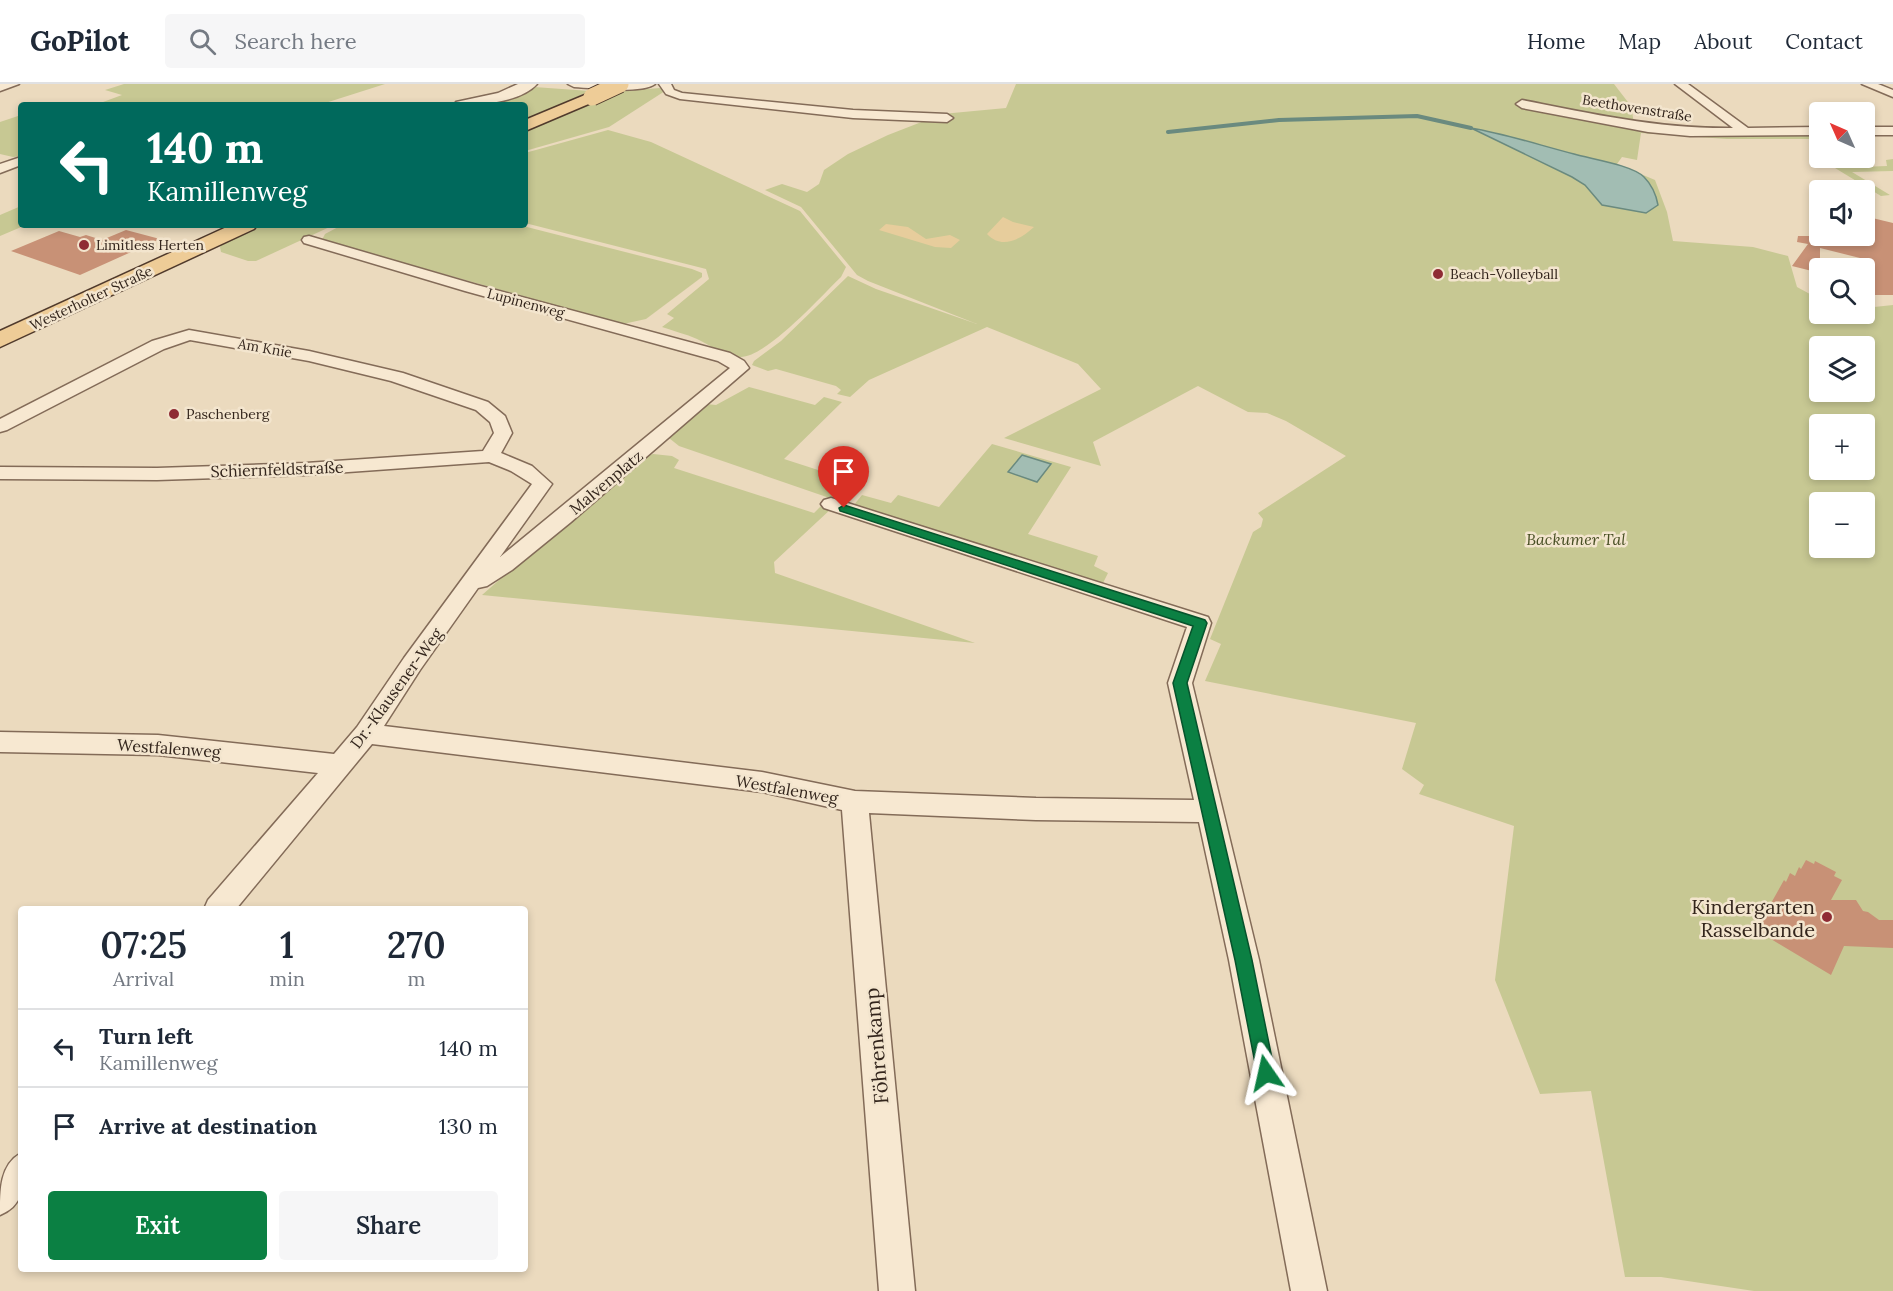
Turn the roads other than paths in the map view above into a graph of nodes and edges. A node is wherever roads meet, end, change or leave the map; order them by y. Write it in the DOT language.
graph roads {
  1 [pos="13,84"];
  2 [pos="530,84"];
  3 [pos="574,84"];
  4 [pos="620,84"];
  5 [pos="650,84"];
  6 [pos="665,84"];
  7 [pos="1681,84"];
  8 [pos="1868,84"];
  9 [pos="0,88"];
  10 [pos="1893,94"];
  11 [pos="475,102"];
  12 [pos="1522,104"];
  13 [pos="948,118"];
  14 [pos="528,125"];
  15 [pos="1809,131"];
  16 [pos="1875,131"];
  17 [pos="1893,131"];
  18 [pos="1746,132"];
  19 [pos="18,162"];
  20 [pos="0,169"];
  21 [pos="241,228"];
  22 [pos="309,240"];
  23 [pos="0,340"];
  24 [pos="740,368"];
  25 [pos="0,426"];
  26 [pos="490,456"];
  27 [pos="0,473"];
  28 [pos="542,487"];
  29 [pos="831,504"];
  30 [pos="467,588"];
  31 [pos="366,734"];
  32 [pos="0,742"];
  33 [pos="338,765"];
  34 [pos="855,802"];
  35 [pos="1210,811"];
  36 [pos="220,906"];
  37 [pos="18,1174"];
  38 [pos="0,1198"];
  39 [pos="897,1291"];
  40 [pos="1309,1291"];
  1 -- 9 [label="street"];
  2 -- 11 [label="street"];
  3 -- 5 [label="street"];
  4 -- 14 [label="main road, bridge"];
  6 -- 13 [label="street"];
  7 -- 18 [label="street"];
  8 -- 10 [label="street"];
  12 -- 18 [label="street, Beethovenstraße"];
  15 -- 18 [label="street, Beethovenstraße"];
  16 -- 17 [label="street"];
  19 -- 20 [label="street"];
  21 -- 23 [label="main road, Westerholter Straße"];
  22 -- 24 [label="street, Lupinenweg"];
  24 -- 30 [label="street, Malvenplatz"];
  25 -- 26 [label="street, Am Knie"];
  26 -- 27 [label="street, Schiernfeldstraße"];
  26 -- 28 [label="street, Schiernfeldstraße"];
  28 -- 30 [label="street, Dr.-Klausener-Weg"];
  29 -- 35 [label="street"];
  30 -- 31 [label="street, Dr.-Klausener-Weg"];
  31 -- 33 [label="street, Dr.-Klausener-Weg"];
  31 -- 34 [label="street, Westfalenweg"];
  32 -- 33 [label="street, Westfalenweg"];
  33 -- 36 [label="street, Dr.-Klausener-Weg"];
  34 -- 35 [label="street, Westfalenweg"];
  34 -- 39 [label="street, Föhrenkamp"];
  35 -- 40 [label="street"];
  37 -- 38 [label="street"];
}
